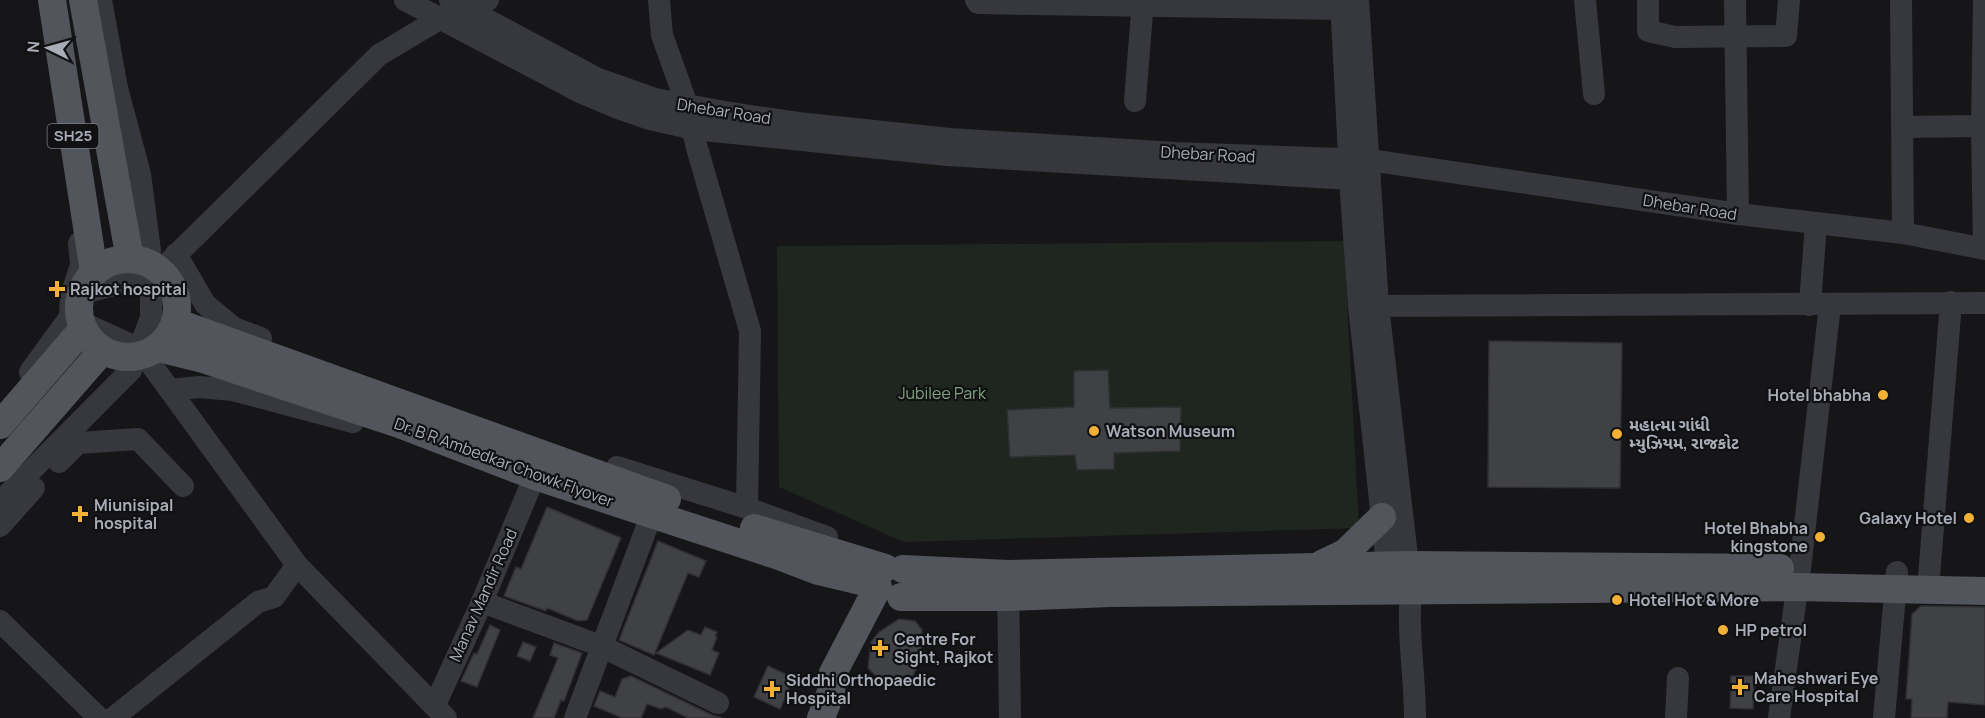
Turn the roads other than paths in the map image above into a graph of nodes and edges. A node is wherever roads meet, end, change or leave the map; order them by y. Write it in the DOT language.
graph roads {
  1 [pos="41,0"];
  2 [pos="52,0"];
  3 [pos="83,0"];
  4 [pos="101,0"];
  5 [pos="405,0"];
  6 [pos="659,0"];
  7 [pos="976,0"];
  8 [pos="1585,0"];
  9 [pos="1648,0"];
  10 [pos="1735,0"];
  11 [pos="1789,0"];
  12 [pos="1901,0"];
  13 [pos="1984,0"];
  14 [pos="1144,3"];
  15 [pos="1347,3"];
  16 [pos="468,5"];
  17 [pos="1735,37"];
  18 [pos="1594,94"];
  19 [pos="1135,101"];
  20 [pos="687,105"];
  21 [pos="1984,126"];
  22 [pos="1902,127"];
  23 [pos="694,129"];
  24 [pos="1359,169"];
  25 [pos="1738,214"];
  26 [pos="1816,223"];
  27 [pos="1903,233"];
  28 [pos="1985,248"];
  29 [pos="176,255"];
  30 [pos="138,268"];
  31 [pos="94,272"];
  32 [pos="1951,302"];
  33 [pos="1985,303"];
  34 [pos="1820,305"];
  35 [pos="1369,306"];
  36 [pos="75,314"];
  37 [pos="175,322"];
  38 [pos="149,348"];
  39 [pos="102,351"];
  40 [pos="170,390"];
  41 [pos="0,411"];
  42 [pos="0,425"];
  43 [pos="0,468"];
  44 [pos="531,485"];
  45 [pos="183,486"];
  46 [pos="0,502"];
  47 [pos="747,508"];
  48 [pos="1382,518"];
  49 [pos="648,524"];
  50 [pos="0,526"];
  51 [pos="293,559"];
  52 [pos="820,560"];
  53 [pos="1317,566"];
  54 [pos="851,568"];
  55 [pos="1985,573"];
  56 [pos="1799,578"];
  57 [pos="1897,580"];
  58 [pos="1929,580"];
  59 [pos="889,584"];
  60 [pos="1402,584"];
  61 [pos="1008,585"];
  62 [pos="1985,591"];
  63 [pos="482,602"];
  64 [pos="0,621"];
  65 [pos="601,646"];
  66 [pos="1678,678"];
  67 [pos="718,703"];
  68 [pos="440,711"];
  69 [pos="99,718"];
  70 [pos="113,718"];
  71 [pos="575,718"];
  72 [pos="821,718"];
  73 [pos="1010,718"];
  74 [pos="1415,718"];
  75 [pos="1676,718"];
  76 [pos="1779,718"];
  77 [pos="1884,718"];
  1 -- 36 [label="street"];
  2 -- 31 [label="main road, SH25"];
  3 -- 30 [label="main road, SH25"];
  4 -- 30 [label="street"];
  5 -- 16 [label="street, Dhebar Road"];
  6 -- 20 [label="street"];
  7 -- 14 [label="street"];
  8 -- 18 [label="street"];
  9 -- 17 [label="street"];
  10 -- 17 [label="street"];
  11 -- 17 [label="street"];
  12 -- 22 [label="street"];
  13 -- 21 [label="street"];
  14 -- 15 [label="street"];
  14 -- 19 [label="street"];
  15 -- 24 [label="street"];
  16 -- 20 [label="street, Dhebar Road"];
  16 -- 23 [label="street, Dhebar Road"];
  16 -- 29 [label="street"];
  17 -- 25 [label="street"];
  20 -- 23 [label="street"];
  20 -- 24 [label="street, Dhebar Road"];
  21 -- 22 [label="street"];
  21 -- 28 [label="street"];
  22 -- 27 [label="street"];
  23 -- 24 [label="street, Dhebar Road"];
  23 -- 47 [label="street"];
  24 -- 25 [label="street, Dhebar Road"];
  24 -- 35 [label="street"];
  25 -- 26 [label="street, Dhebar Road"];
  26 -- 27 [label="street, Dhebar Road"];
  26 -- 34 [label="street"];
  27 -- 28 [label="street, Dhebar Road"];
  29 -- 30 [label="street"];
  29 -- 47 [label="street"];
  30 -- 31 [label="main road, bridge"];
  30 -- 36 [label="street"];
  30 -- 37 [label="main road, bridge"];
  30 -- 38 [label="street"];
  31 -- 36 [label="main road, bridge"];
  32 -- 33 [label="street"];
  32 -- 34 [label="street"];
  32 -- 58 [label="street"];
  34 -- 35 [label="street"];
  34 -- 56 [label="street"];
  35 -- 48 [label="street"];
  35 -- 60 [label="street"];
  36 -- 38 [label="street"];
  36 -- 39 [label="main road, bridge"];
  36 -- 41 [label="street"];
  36 -- 42 [label="main road"];
  37 -- 38 [label="main road, bridge"];
  37 -- 52 [label="main road, Dr. B R Ambedkar Chowk Flyover"];
  38 -- 39 [label="main road, bridge"];
  38 -- 40 [label="street"];
  38 -- 46 [label="street"];
  38 -- 52 [label="main road, Dr. B R Ambedkar Chowk Flyover"];
  39 -- 43 [label="main road"];
  40 -- 44 [label="street"];
  40 -- 51 [label="street"];
  44 -- 49 [label="street"];
  44 -- 63 [label="street, Manav Mandir Road"];
  45 -- 50 [label="street"];
  47 -- 54 [label="street"];
  48 -- 53 [label="main road"];
  48 -- 60 [label="street"];
  49 -- 54 [label="street"];
  49 -- 65 [label="street"];
  51 -- 68 [label="street"];
  51 -- 70 [label="street"];
  52 -- 54 [label="main road, Dr. B R Ambedkar Chowk Flyover"];
  53 -- 60 [label="main road"];
  53 -- 61 [label="main road"];
  54 -- 59 [label="main road, Dr. B R Ambedkar Chowk Flyover"];
  55 -- 58 [label="main road"];
  56 -- 57 [label="main road"];
  56 -- 60 [label="main road"];
  56 -- 76 [label="street"];
  57 -- 58 [label="main road"];
  57 -- 77 [label="street"];
  58 -- 62 [label="main road"];
  59 -- 61 [label="main road, Dr. B R Ambedkar Chowk Flyover"];
  59 -- 72 [label="main road"];
  60 -- 61 [label="main road"];
  60 -- 74 [label="street"];
  61 -- 73 [label="street"];
  63 -- 65 [label="street"];
  63 -- 68 [label="street, Manav Mandir Road"];
  64 -- 69 [label="street"];
  65 -- 67 [label="street"];
  65 -- 71 [label="street"];
  66 -- 75 [label="street"];
}
